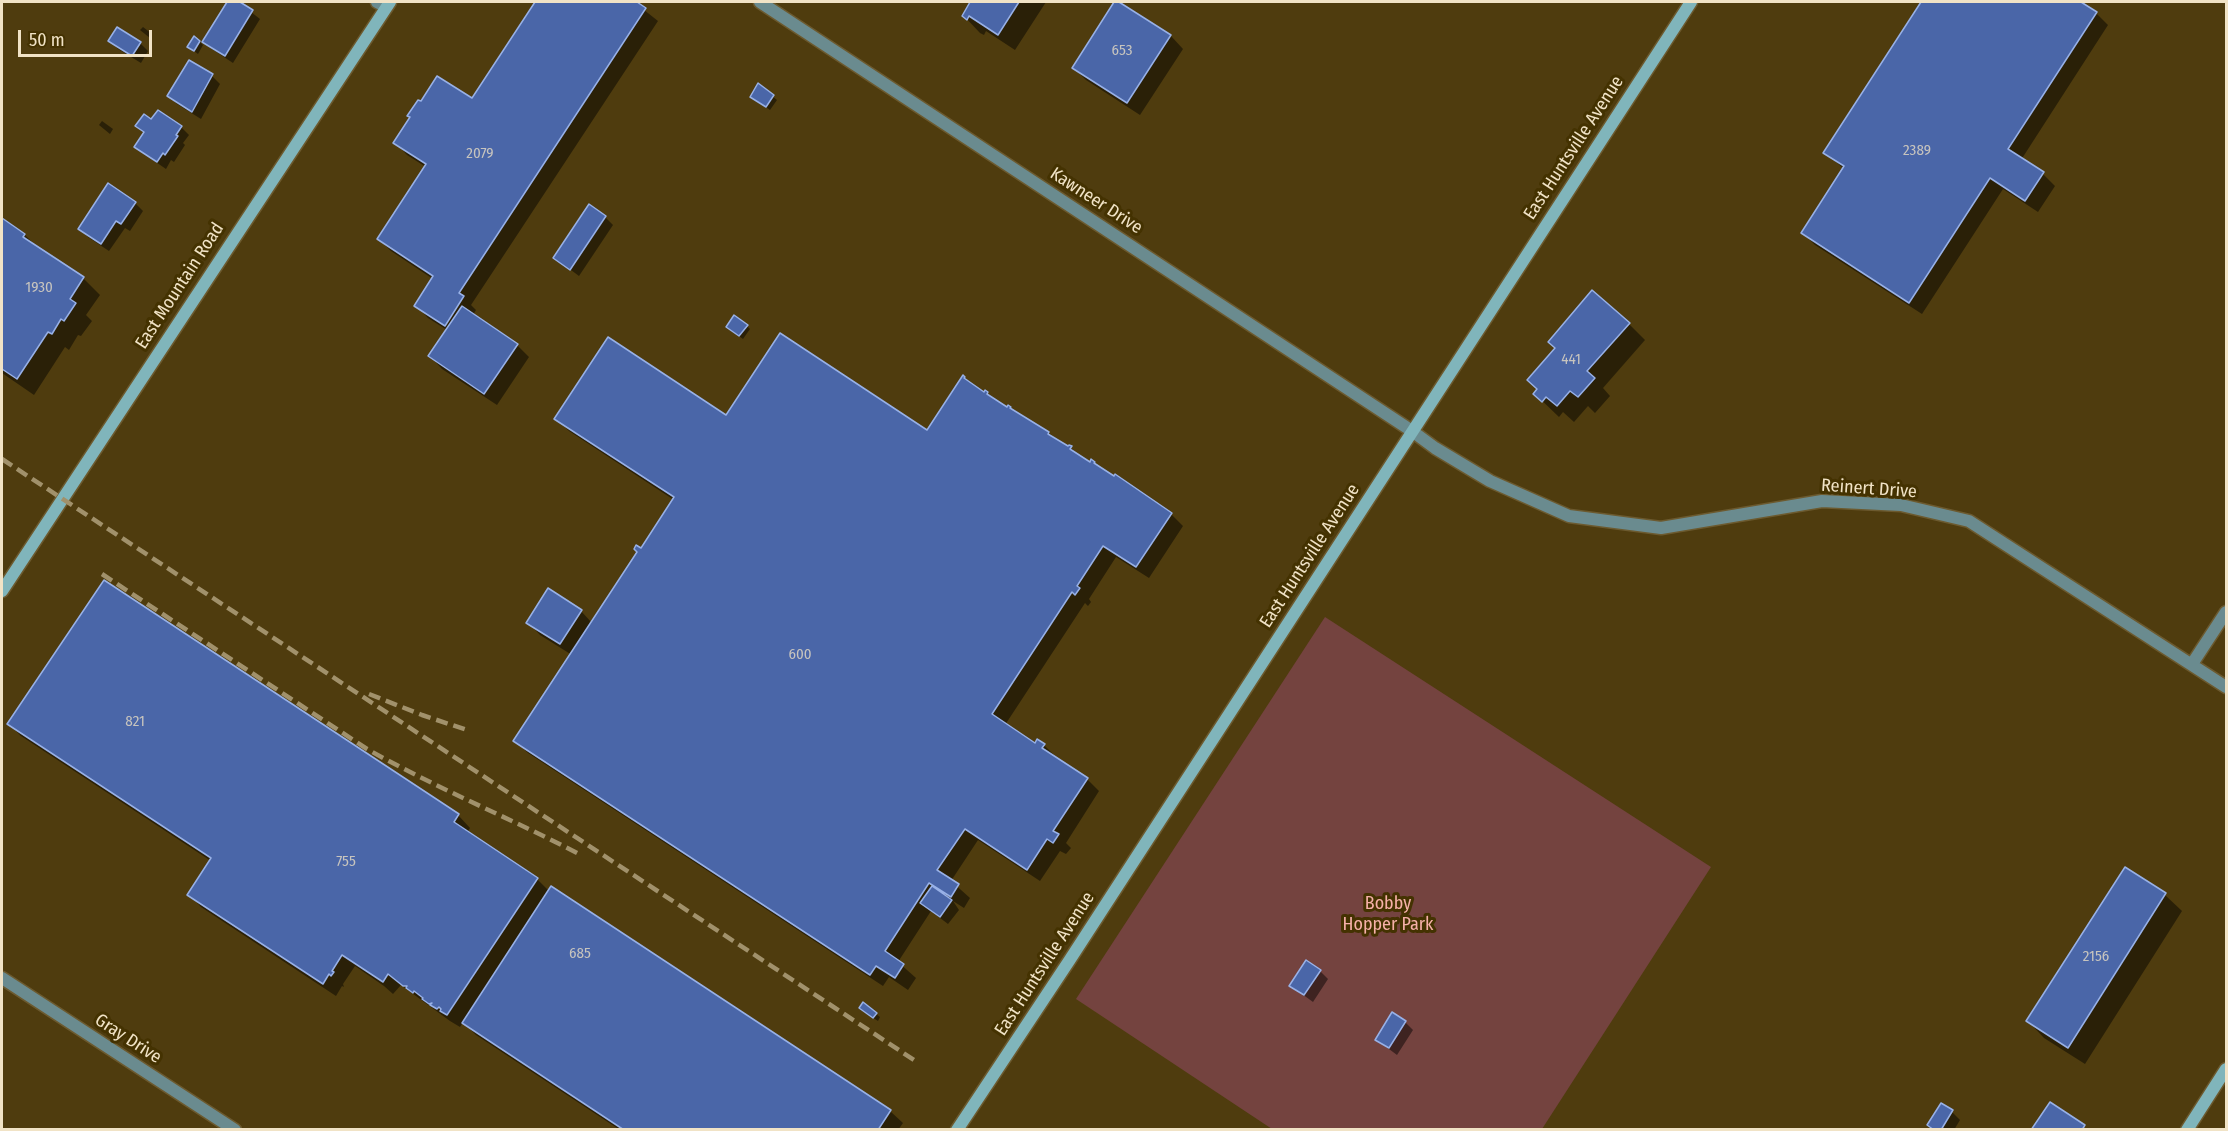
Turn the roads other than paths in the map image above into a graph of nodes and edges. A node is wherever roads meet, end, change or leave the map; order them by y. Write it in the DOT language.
graph roads {
  1 [pos="760,2"];
  2 [pos="1691,2"];
  3 [pos="384,3"];
  4 [pos="1412,431"];
  5 [pos="2,591"];
  6 [pos="2226,612"];
  7 [pos="2192,664"];
  8 [pos="2226,687"];
  9 [pos="2,978"];
  10 [pos="2226,1069"];
  11 [pos="2191,1128"];
  12 [pos="236,1130"];
  13 [pos="957,1130"];
  1 -- 4 [label="street, Kawneer Drive"];
  2 -- 4 [label="main road, East Huntsville Avenue"];
  3 -- 5 [label="main road, East Mountain Road"];
  4 -- 7 [label="street, Reinert Drive"];
  4 -- 13 [label="main road, East Huntsville Avenue"];
  6 -- 7 [label="street"];
  7 -- 8 [label="street, Reinert Drive"];
  9 -- 12 [label="street, Gray Drive"];
  10 -- 11 [label="main road"];
}
